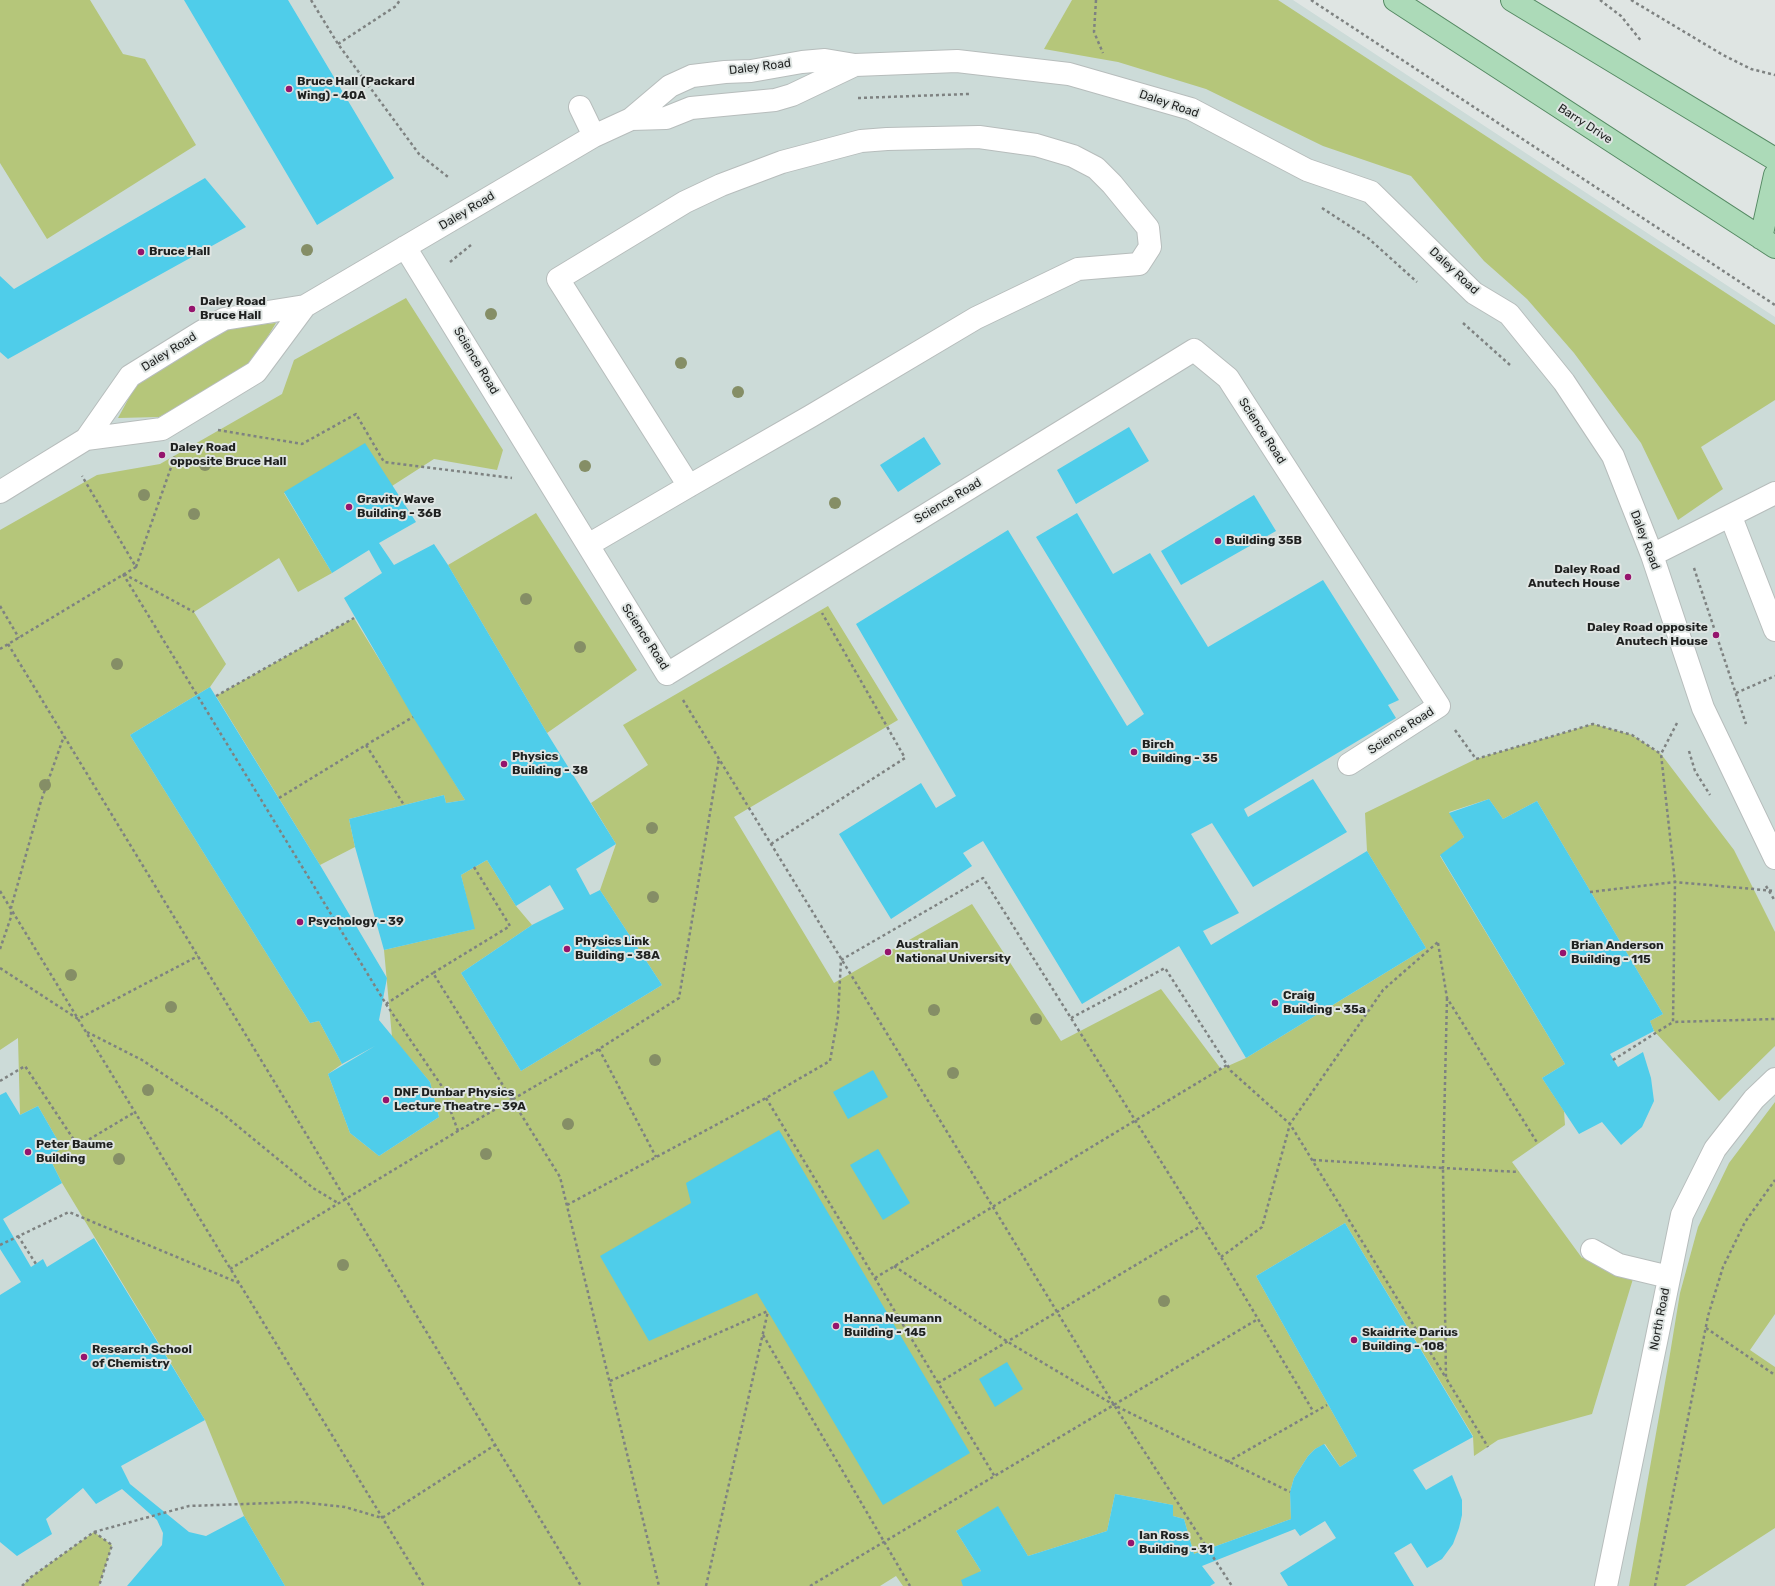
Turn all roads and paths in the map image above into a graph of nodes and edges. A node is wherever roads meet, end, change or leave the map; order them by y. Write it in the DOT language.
graph roads {
  1 [pos="311,0"];
  2 [pos="400,0"];
  3 [pos="1096,0"];
  4 [pos="1311,0"];
  5 [pos="1394,0"];
  6 [pos="1512,0"];
  7 [pos="1631,0"];
  8 [pos="338,44"];
  9 [pos="1105,56"];
  10 [pos="855,65"];
  11 [pos="1775,74"];
  12 [pos="976,95"];
  13 [pos="855,98"];
  14 [pos="580,107"];
  15 [pos="631,119"];
  16 [pos="594,136"];
  17 [pos="1775,158"];
  18 [pos="1775,175"];
  19 [pos="448,177"];
  20 [pos="1316,204"];
  21 [pos="1769,239"];
  22 [pos="473,243"];
  23 [pos="405,247"];
  24 [pos="427,282"];
  25 [pos="1421,285"];
  26 [pos="1775,305"];
  27 [pos="305,306"];
  28 [pos="1462,322"];
  29 [pos="1515,370"];
  30 [pos="213,429"];
  31 [pos="86,439"];
  32 [pos="176,452"];
  33 [pos="80,472"];
  34 [pos="515,479"];
  35 [pos="690,486"];
  36 [pos="0,492"];
  37 [pos="1775,493"];
  38 [pos="1731,517"];
  39 [pos="1684,539"];
  40 [pos="588,545"];
  41 [pos="1652,555"];
  42 [pos="136,567"];
  43 [pos="123,574"];
  44 [pos="807,587"];
  45 [pos="0,606"];
  46 [pos="194,612"];
  47 [pos="354,618"];
  48 [pos="1775,630"];
  49 [pos="19,638"];
  50 [pos="8,644"];
  51 [pos="0,649"];
  52 [pos="667,674"];
  53 [pos="1775,676"];
  54 [pos="216,696"];
  55 [pos="413,717"];
  56 [pos="1679,719"];
  57 [pos="1454,728"];
  58 [pos="64,736"];
  59 [pos="366,745"];
  60 [pos="1661,754"];
  61 [pos="719,759"];
  62 [pos="1349,764"];
  63 [pos="279,798"];
  64 [pos="404,805"];
  65 [pos="771,844"];
  66 [pos="1775,858"];
  67 [pos="474,867"];
  68 [pos="1675,882"];
  69 [pos="0,890"];
  70 [pos="1775,891"];
  71 [pos="1590,892"];
  72 [pos="11,908"];
  73 [pos="0,949"];
  74 [pos="198,956"];
  75 [pos="841,960"];
  76 [pos="0,968"];
  77 [pos="433,973"];
  78 [pos="1447,998"];
  79 [pos="386,1004"];
  80 [pos="1071,1018"];
  81 [pos="1775,1018"];
  82 [pos="78,1019"];
  83 [pos="1672,1022"];
  84 [pos="86,1032"];
  85 [pos="599,1049"];
  86 [pos="1613,1060"];
  87 [pos="1227,1065"];
  88 [pos="1775,1079"];
  89 [pos="0,1081"];
  90 [pos="766,1098"];
  91 [pos="512,1100"];
  92 [pos="135,1112"];
  93 [pos="1136,1120"];
  94 [pos="1290,1124"];
  95 [pos="458,1131"];
  96 [pos="1538,1144"];
  97 [pos="656,1157"];
  98 [pos="1313,1160"];
  99 [pos="1443,1168"];
  100 [pos="1519,1172"];
  101 [pos="1775,1180"];
  102 [pos="346,1199"];
  103 [pos="338,1204"];
  104 [pos="567,1205"];
  105 [pos="993,1207"];
  106 [pos="1201,1226"];
  107 [pos="18,1236"];
  108 [pos="0,1245"];
  109 [pos="1592,1250"];
  110 [pos="1221,1257"];
  111 [pos="36,1264"];
  112 [pos="894,1266"];
  113 [pos="230,1269"];
  114 [pos="1668,1277"];
  115 [pos="875,1278"];
  116 [pos="240,1284"];
  117 [pos="1057,1312"];
  118 [pos="1258,1319"];
  119 [pos="1706,1328"];
  120 [pos="763,1335"];
  121 [pos="1008,1342"];
  122 [pos="1775,1375"];
  123 [pos="1446,1378"];
  124 [pos="610,1381"];
  125 [pos="938,1383"];
  126 [pos="1114,1405"];
  127 [pos="1327,1405"];
  128 [pos="1313,1412"];
  129 [pos="495,1445"];
  130 [pos="1488,1447"];
  131 [pos="1227,1462"];
  132 [pos="995,1477"];
  133 [pos="1290,1492"];
  134 [pos="382,1518"];
  135 [pos="94,1532"];
  136 [pos="884,1542"];
  137 [pos="22,1586"];
  138 [pos="98,1586"];
  139 [pos="424,1586"];
  140 [pos="581,1586"];
  141 [pos="659,1586"];
  142 [pos="706,1586"];
  143 [pos="810,1586"];
  144 [pos="910,1586"];
  145 [pos="1232,1586"];
  146 [pos="1606,1586"];
  147 [pos="1655,1586"];
  1 -- 8 [label="path"];
  2 -- 8 [label="path"];
  3 -- 9 [label="path"];
  4 -- 26 [label="path"];
  5 -- 21 [label="main road, Barry Drive"];
  6 -- 17 [label="main road"];
  7 -- 11 [label="path"];
  8 -- 19 [label="path"];
  10 -- 15 [label="street, Daley Road"];
  10 -- 15 [label="street, Daley Road"];
  10 -- 41 [label="street, Daley Road"];
  12 -- 13 [label="path"];
  14 -- 16 [label="street"];
  15 -- 16 [label="street, Daley Road"];
  16 -- 23 [label="street, Daley Road"];
  18 -- 21 [label="main road"];
  20 -- 25 [label="path"];
  22 -- 24 [label="path"];
  23 -- 24 [label="street, Science Road"];
  23 -- 27 [label="street, Daley Road"];
  24 -- 40 [label="street, Science Road"];
  27 -- 31 [label="street, Daley Road"];
  27 -- 31 [label="street, Daley Road"];
  28 -- 29 [label="path"];
  30 -- 34 [label="path"];
  31 -- 36 [label="street, Daley Road"];
  32 -- 42 [label="path"];
  33 -- 42 [label="path"];
  35 -- 35 [label="street"];
  35 -- 40 [label="street"];
  37 -- 38 [label="street"];
  38 -- 39 [label="street"];
  38 -- 48 [label="street"];
  39 -- 41 [label="street"];
  39 -- 53 [label="path"];
  40 -- 52 [label="street, Science Road"];
  41 -- 66 [label="street, Daley Road"];
  42 -- 43 [label="path"];
  43 -- 46 [label="path"];
  43 -- 49 [label="path"];
  43 -- 79 [label="path"];
  44 -- 52 [label="street, Science Road"];
  44 -- 62 [label="street, Science Road"];
  44 -- 65 [label="path"];
  45 -- 49 [label="path"];
  47 -- 54 [label="path"];
  49 -- 50 [label="path"];
  50 -- 51 [label="path"];
  50 -- 58 [label="path"];
  52 -- 61 [label="path"];
  55 -- 59 [label="path"];
  56 -- 60 [label="path"];
  57 -- 60 [label="path"];
  58 -- 72 [label="path"];
  58 -- 74 [label="path"];
  59 -- 63 [label="path"];
  59 -- 64 [label="path"];
  60 -- 68 [label="path"];
  61 -- 65 [label="path"];
  61 -- 85 [label="path"];
  65 -- 75 [label="path"];
  67 -- 77 [label="path"];
  68 -- 70 [label="path"];
  68 -- 71 [label="path"];
  68 -- 83 [label="path"];
  69 -- 72 [label="path"];
  72 -- 73 [label="path"];
  72 -- 82 [label="path"];
  74 -- 82 [label="path"];
  74 -- 102 [label="path"];
  75 -- 80 [label="path"];
  75 -- 90 [label="path"];
  75 -- 105 [label="path"];
  76 -- 82 [label="path"];
  77 -- 79 [label="path"];
  77 -- 91 [label="path"];
  78 -- 94 [label="path"];
  78 -- 96 [label="path"];
  78 -- 99 [label="path"];
  79 -- 95 [label="path"];
  80 -- 87 [label="path"];
  80 -- 93 [label="path"];
  81 -- 83 [label="path"];
  82 -- 84 [label="path"];
  83 -- 86 [label="path"];
  84 -- 92 [label="path"];
  84 -- 103 [label="path"];
  85 -- 91 [label="path"];
  85 -- 97 [label="path"];
  87 -- 93 [label="path"];
  87 -- 94 [label="path"];
  88 -- 114 [label="street, North Road"];
  89 -- 92 [label="path"];
  90 -- 97 [label="path"];
  90 -- 115 [label="path"];
  91 -- 95 [label="path"];
  91 -- 104 [label="path"];
  92 -- 113 [label="path"];
  93 -- 105 [label="path"];
  93 -- 106 [label="path"];
  94 -- 98 [label="path"];
  94 -- 110 [label="path"];
  95 -- 102 [label="path"];
  97 -- 104 [label="path"];
  98 -- 99 [label="path"];
  98 -- 123 [label="path"];
  99 -- 100 [label="path"];
  99 -- 123 [label="path"];
  101 -- 119 [label="path"];
  102 -- 103 [label="path"];
  102 -- 129 [label="path"];
  103 -- 113 [label="path"];
  104 -- 124 [label="path"];
  105 -- 112 [label="path"];
  105 -- 117 [label="path"];
  106 -- 110 [label="path"];
  106 -- 117 [label="path"];
  107 -- 108 [label="path"];
  107 -- 111 [label="path"];
  107 -- 116 [label="path"];
  109 -- 114 [label="street"];
  110 -- 118 [label="path"];
  112 -- 115 [label="path"];
  112 -- 121 [label="path"];
  113 -- 116 [label="path"];
  114 -- 146 [label="street, North Road"];
  115 -- 125 [label="path"];
  116 -- 134 [label="path"];
  117 -- 121 [label="path"];
  117 -- 126 [label="path"];
  118 -- 126 [label="path"];
  118 -- 128 [label="path"];
  119 -- 122 [label="path"];
  119 -- 147 [label="path"];
  120 -- 124 [label="path"];
  120 -- 136 [label="path"];
  120 -- 142 [label="path"];
  121 -- 125 [label="path"];
  121 -- 126 [label="path"];
  123 -- 130 [label="path"];
  124 -- 141 [label="path"];
  125 -- 132 [label="path"];
  126 -- 131 [label="path"];
  126 -- 132 [label="path"];
  126 -- 145 [label="path"];
  127 -- 128 [label="path"];
  128 -- 131 [label="path"];
  129 -- 134 [label="path"];
  129 -- 140 [label="path"];
  131 -- 133 [label="path"];
  132 -- 136 [label="path"];
  134 -- 135 [label="path"];
  134 -- 139 [label="path"];
  135 -- 137 [label="path"];
  135 -- 138 [label="path"];
  136 -- 143 [label="path"];
  136 -- 144 [label="path"];
}
